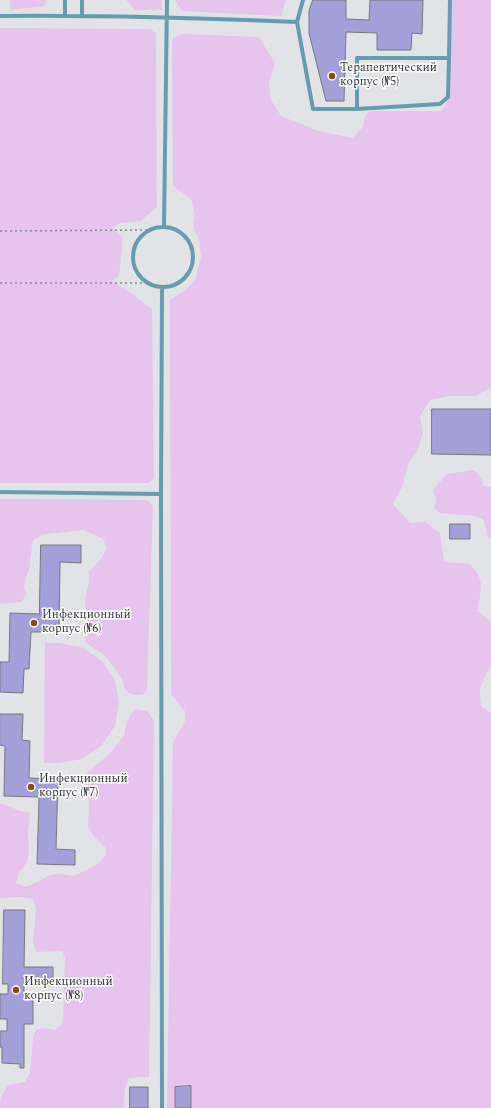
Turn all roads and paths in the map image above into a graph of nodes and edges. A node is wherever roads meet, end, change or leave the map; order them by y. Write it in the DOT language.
graph roads {
  1 [pos="64,0"];
  2 [pos="82,0"];
  3 [pos="167,0"];
  4 [pos="303,0"];
  5 [pos="450,0"];
  6 [pos="65,15"];
  7 [pos="0,16"];
  8 [pos="82,16"];
  9 [pos="167,17"];
  10 [pos="297,22"];
  11 [pos="449,58"];
  12 [pos="357,108"];
  13 [pos="164,226"];
  14 [pos="148,230"];
  15 [pos="0,231"];
  16 [pos="0,283"];
  17 [pos="147,283"];
  18 [pos="162,288"];
  19 [pos="0,492"];
  20 [pos="161,494"];
  21 [pos="162,1108"];
  1 -- 6 [label="lane"];
  2 -- 8 [label="lane"];
  3 -- 9 [label="lane"];
  4 -- 10 [label="lane"];
  5 -- 11 [label="lane"];
  6 -- 7 [label="lane"];
  6 -- 8 [label="lane"];
  8 -- 9 [label="lane"];
  9 -- 10 [label="lane"];
  9 -- 13 [label="lane"];
  10 -- 12 [label="lane"];
  11 -- 12 [label="lane"];
  11 -- 12 [label="lane"];
  13 -- 14 [label="lane"];
  13 -- 18 [label="lane"];
  14 -- 15 [label="path"];
  14 -- 17 [label="lane"];
  16 -- 17 [label="path"];
  17 -- 18 [label="lane"];
  18 -- 20 [label="lane"];
  19 -- 20 [label="lane"];
  20 -- 21 [label="lane"];
}
